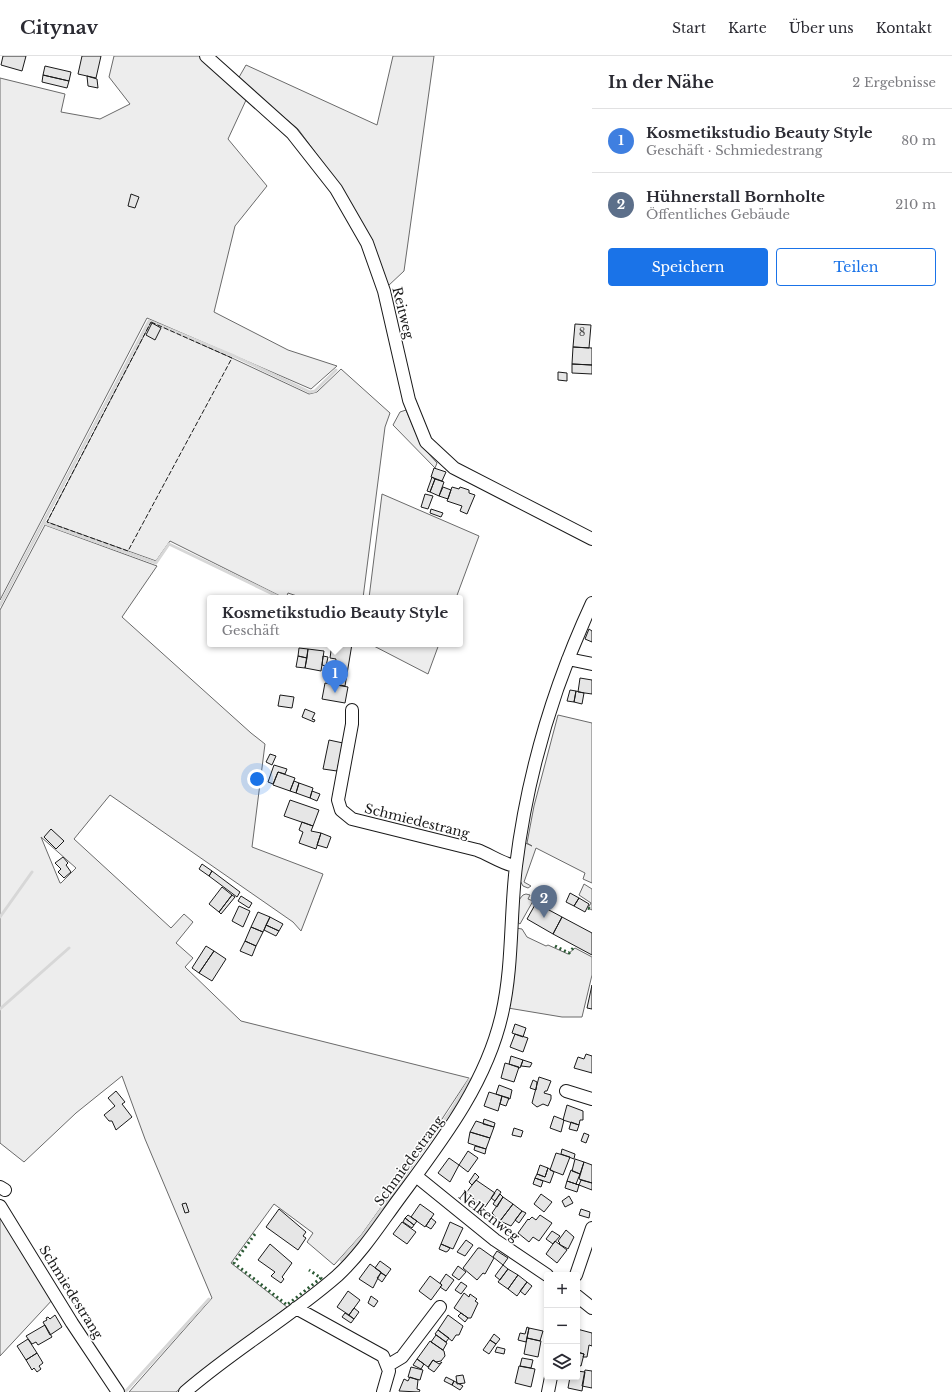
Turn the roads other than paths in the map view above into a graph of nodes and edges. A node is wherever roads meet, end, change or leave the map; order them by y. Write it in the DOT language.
graph roads {
  1 [pos="206,56"];
  2 [pos="592,539"];
  3 [pos="592,603"];
  4 [pos="568,659"];
  5 [pos="592,664"];
  6 [pos="352,710"];
  7 [pos="516,866"];
  8 [pos="566,1091"];
  9 [pos="592,1099"];
  10 [pos="416,1176"];
  11 [pos="1,1206"];
  12 [pos="592,1228"];
  13 [pos="577,1272"];
  14 [pos="544,1273"];
  15 [pos="580,1298"];
  16 [pos="440,1307"];
  17 [pos="296,1308"];
  18 [pos="592,1308"];
  19 [pos="387,1366"];
  20 [pos="550,1380"];
  21 [pos="118,1392"];
  22 [pos="185,1392"];
  23 [pos="383,1392"];
  24 [pos="548,1392"];
  1 -- 2 [label="street, Reitweg"];
  3 -- 4 [label="street, Schmiedestrang"];
  4 -- 5 [label="street"];
  4 -- 7 [label="street, Schmiedestrang"];
  6 -- 7 [label="street, Schmiedestrang"];
  7 -- 10 [label="street, Schmiedestrang"];
  8 -- 9 [label="street"];
  10 -- 14 [label="street, Nelkenweg"];
  10 -- 17 [label="street, Schmiedestrang"];
  11 -- 21 [label="street, Schmiedestrang"];
  12 -- 13 [label="street"];
  15 -- 18 [label="street"];
  16 -- 19 [label="street"];
  17 -- 19 [label="street"];
  17 -- 22 [label="street, Schmiedestrang"];
  19 -- 23 [label="street"];
  20 -- 24 [label="street"];
}
